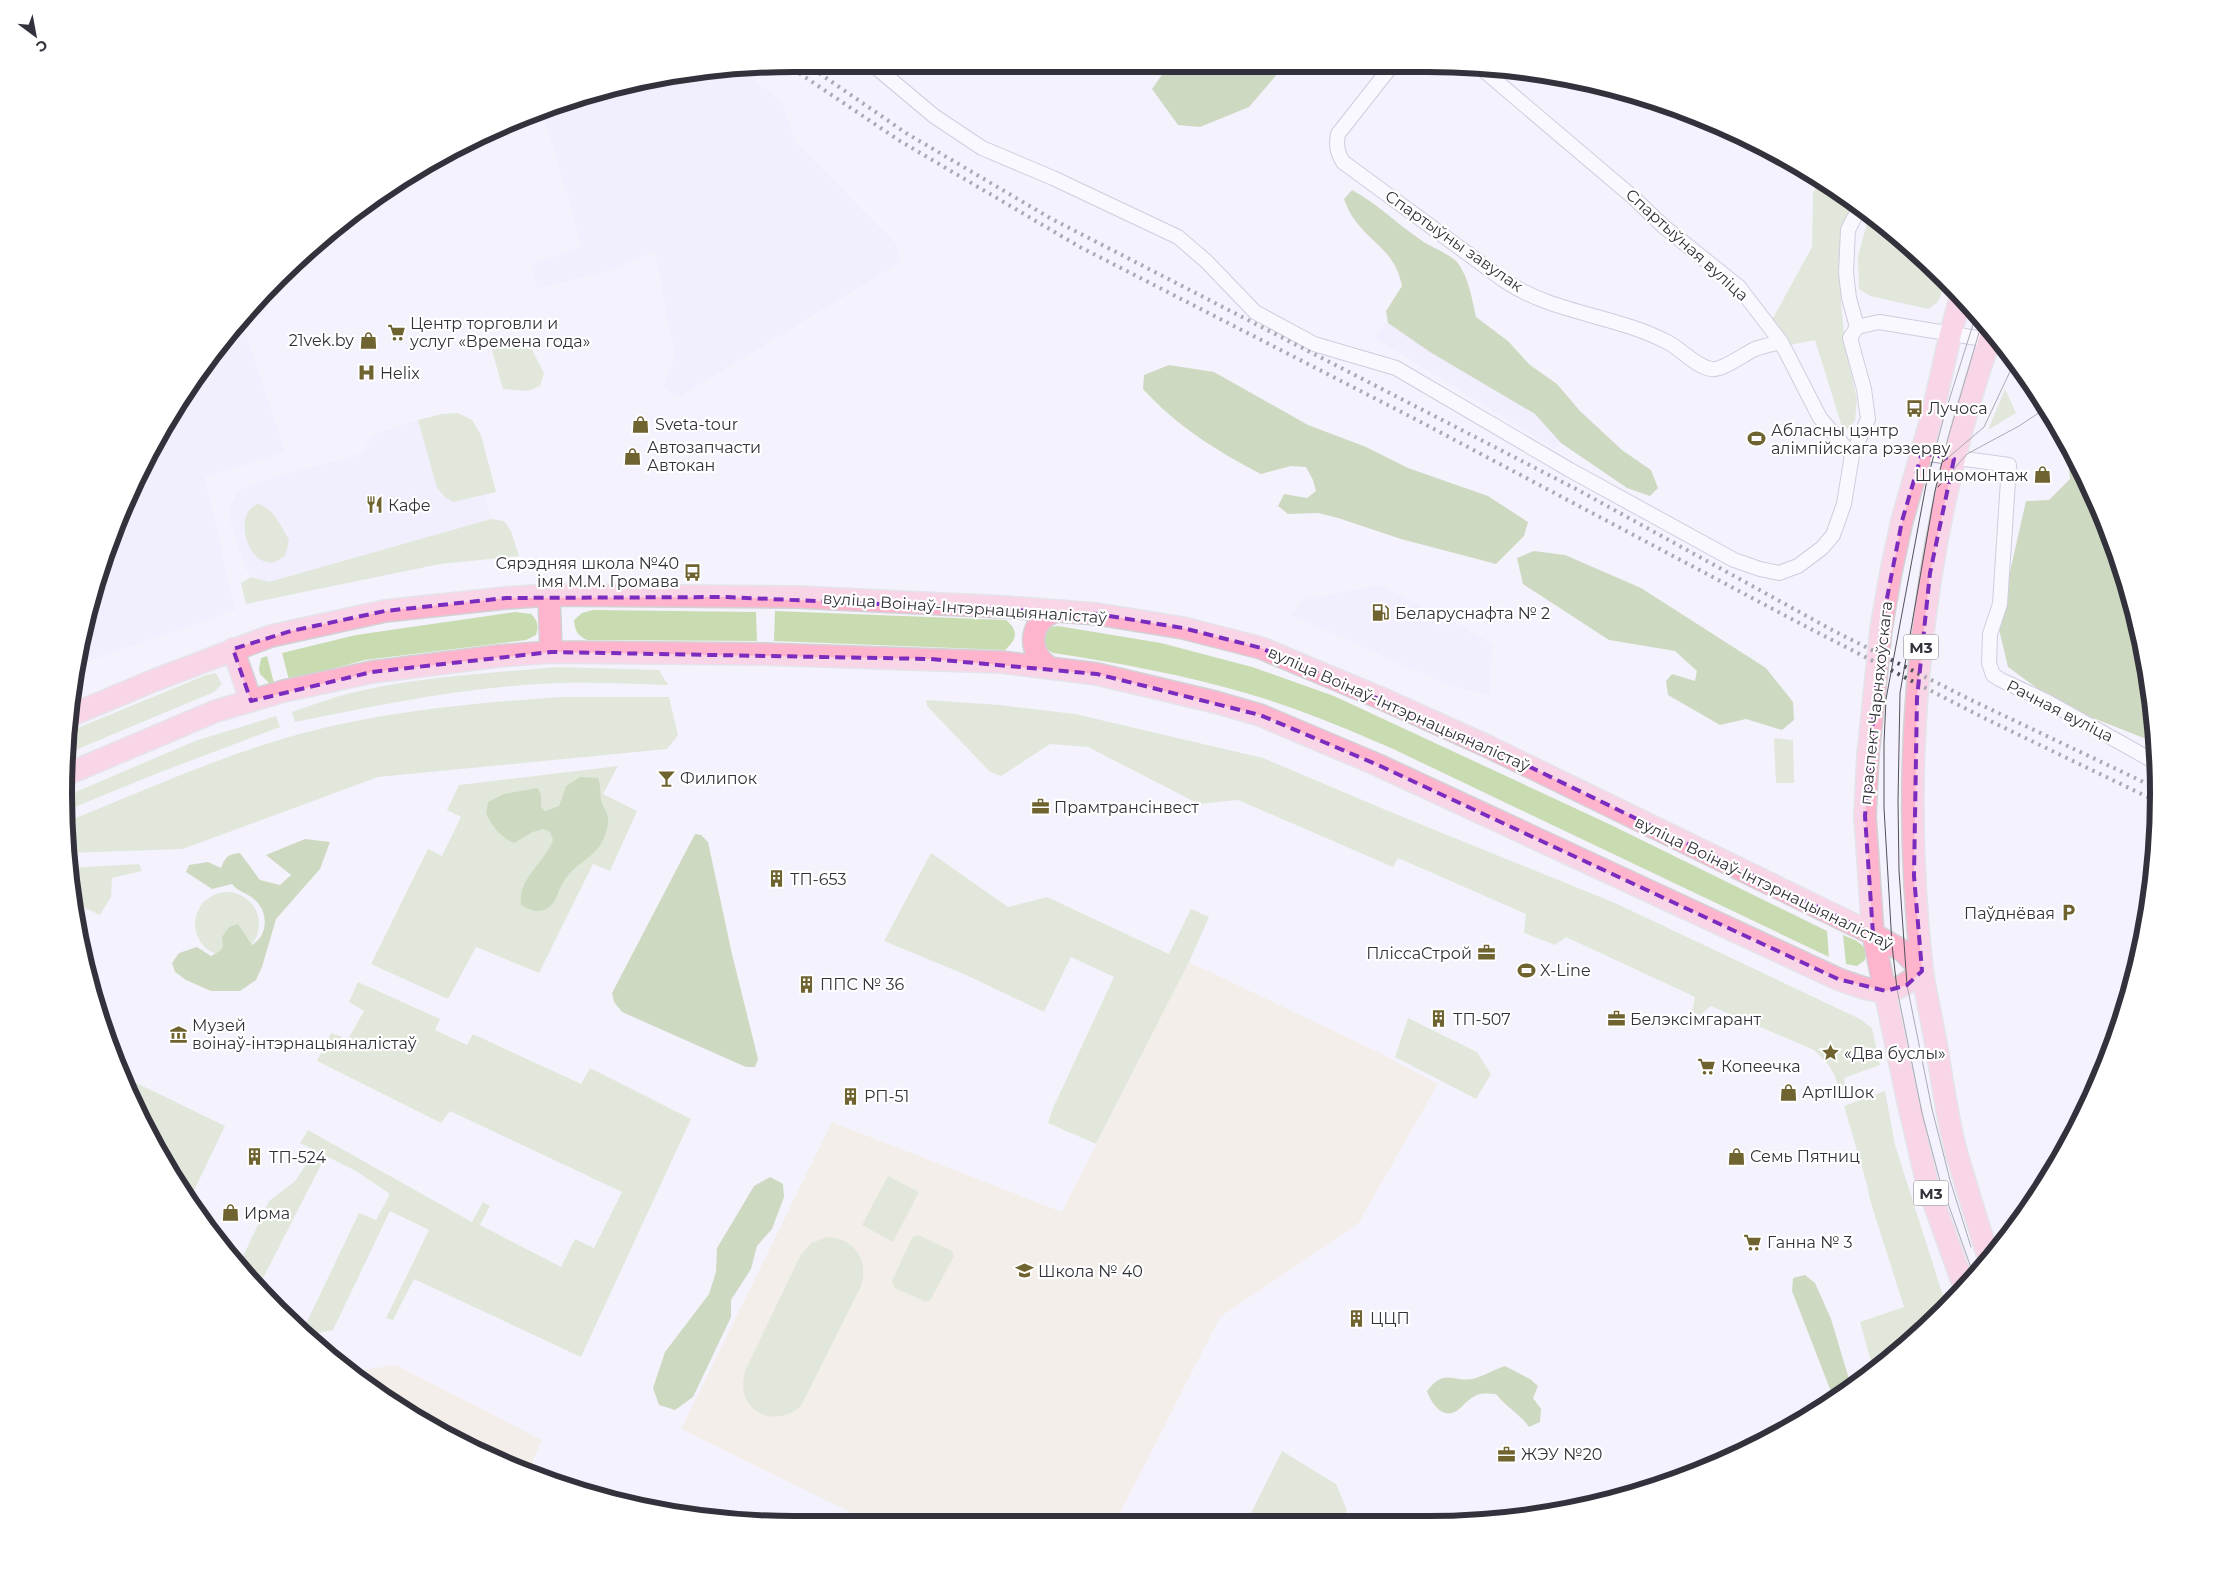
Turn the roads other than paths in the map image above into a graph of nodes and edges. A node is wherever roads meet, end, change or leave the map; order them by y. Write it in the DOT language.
graph roads {
  1 [pos="883,72"];
  2 [pos="1387,72"];
  3 [pos="1490,75"];
  4 [pos="1856,213"];
  5 [pos="1959,305"];
  6 [pos="1857,327"];
  7 [pos="1951,332"];
  8 [pos="1985,336"];
  9 [pos="1989,340"];
  10 [pos="1781,342"];
  11 [pos="1922,453"];
  12 [pos="1852,456"];
  13 [pos="1954,459"];
  14 [pos="548,595"];
  15 [pos="1005,607"];
  16 [pos="1056,611"];
  17 [pos="233,649"];
  18 [pos="551,652"];
  19 [pos="1001,662"];
  20 [pos="1050,668"];
  21 [pos="251,701"];
  22 [pos="78,712"];
  23 [pos="2149,759"];
  24 [pos="73,772"];
  25 [pos="1874,934"];
  26 [pos="1922,971"];
  27 [pos="1886,991"];
  28 [pos="1987,1252"];
  29 [pos="1962,1281"];
  1 -- 12 [label="street"];
  2 -- 10 [label="street, Спартыўны завулак"];
  3 -- 10 [label="street, Спартыўная вуліца"];
  4 -- 6 [label="street"];
  5 -- 7 [label="main road, праспект Чарняхоўскага / М3"];
  6 -- 7 [label="street"];
  6 -- 12 [label="street"];
  7 -- 8 [label="street"];
  7 -- 11 [label="main road, праспект Чарняхоўскага / М3"];
  9 -- 13 [label="main road, М3"];
  10 -- 12 [label="street, Спартыўная вуліца"];
  11 -- 13 [label="street"];
  11 -- 25 [label="main road, праспект Чарняхоўскага / М3"];
  13 -- 23 [label="street, Рачная вуліца"];
  13 -- 26 [label="main road, М3"];
  14 -- 15 [label="main road, вуліца Воінаў-Інтэрнацыяналістаў"];
  14 -- 17 [label="main road, вуліца Воінаў-Інтэрнацыяналістаў"];
  14 -- 18 [label="main road"];
  15 -- 16 [label="main road, вуліца Воінаў-Інтэрнацыяналістаў"];
  15 -- 19 [label="main road"];
  16 -- 20 [label="main road"];
  16 -- 25 [label="main road, вуліца Воінаў-Інтэрнацыяналістаў"];
  17 -- 21 [label="main road"];
  17 -- 22 [label="main road, вуліца Воінаў-Інтэрнацыяналістаў"];
  18 -- 19 [label="main road"];
  18 -- 21 [label="main road"];
  19 -- 20 [label="main road"];
  20 -- 27 [label="main road"];
  21 -- 24 [label="main road"];
  25 -- 26 [label="main road, вуліца Воінаў-Інтэрнацыяналістаў"];
  25 -- 27 [label="main road, праспект Чарняхоўскага / М3"];
  26 -- 27 [label="main road"];
  26 -- 28 [label="main road, М3"];
  27 -- 29 [label="main road, праспект Чарняхоўскага / М3"];
}
